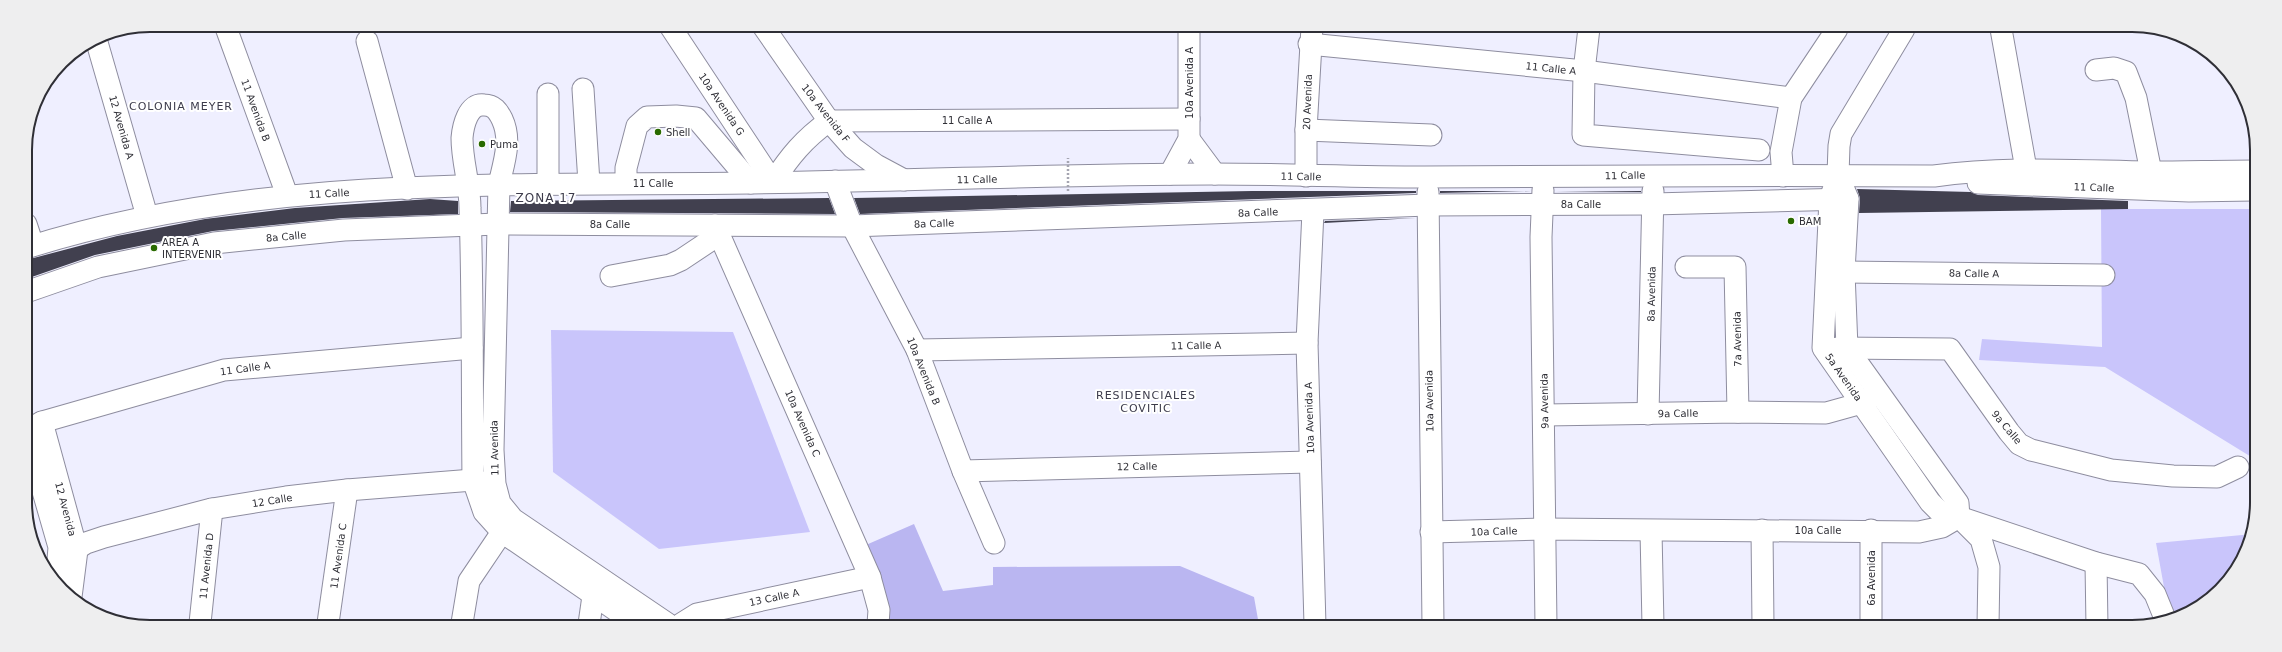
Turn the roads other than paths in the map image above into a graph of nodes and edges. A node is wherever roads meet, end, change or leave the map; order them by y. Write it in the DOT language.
graph roads {
  1 [pos="228,32"];
  2 [pos="674,32"];
  3 [pos="767,32"];
  4 [pos="1190,32"];
  5 [pos="1589,32"];
  6 [pos="1834,32"];
  7 [pos="1902,32"];
  8 [pos="2002,32"];
  9 [pos="1311,36"];
  10 [pos="367,42"];
  11 [pos="98,44"];
  12 [pos="2096,70"];
  13 [pos="1584,71"];
  14 [pos="583,89"];
  15 [pos="548,94"];
  16 [pos="1791,98"];
  17 [pos="829,121"];
  18 [pos="1189,129"];
  19 [pos="1306,130"];
  20 [pos="1431,135"];
  21 [pos="1759,150"];
  22 [pos="2026,169"];
  23 [pos="2250,171"];
  24 [pos="2151,172"];
  25 [pos="1170,174"];
  26 [pos="1215,174"];
  27 [pos="1653,174"];
  28 [pos="1838,175"];
  29 [pos="1306,176"];
  30 [pos="1544,176"];
  31 [pos="1783,176"];
  32 [pos="1934,176"];
  33 [pos="1428,177"];
  34 [pos="835,181"];
  35 [pos="906,181"];
  36 [pos="774,182"];
  37 [pos="589,183"];
  38 [pos="626,183"];
  39 [pos="751,183"];
  40 [pos="499,184"];
  41 [pos="548,184"];
  42 [pos="470,186"];
  43 [pos="407,189"];
  44 [pos="2250,190"];
  45 [pos="287,195"];
  46 [pos="1839,199"];
  47 [pos="1543,204"];
  48 [pos="1653,204"];
  49 [pos="1428,205"];
  50 [pos="1313,211"];
  51 [pos="147,216"];
  52 [pos="498,224"];
  53 [pos="471,225"];
  54 [pos="852,226"];
  55 [pos="718,229"];
  56 [pos="32,246"];
  57 [pos="1686,267"];
  58 [pos="1844,272"];
  59 [pos="2104,275"];
  60 [pos="610,276"];
  61 [pos="32,290"];
  62 [pos="1307,343"];
  63 [pos="472,348"];
  64 [pos="1823,348"];
  65 [pos="1846,348"];
  66 [pos="917,350"];
  67 [pos="1870,398"];
  68 [pos="1738,412"];
  69 [pos="1648,414"];
  70 [pos="1545,415"];
  71 [pos="34,426"];
  72 [pos="32,454"];
  73 [pos="1310,462"];
  74 [pos="2238,467"];
  75 [pos="963,471"];
  76 [pos="473,480"];
  77 [pos="495,484"];
  78 [pos="347,490"];
  79 [pos="212,510"];
  80 [pos="1959,517"];
  81 [pos="1544,529"];
  82 [pos="1762,530"];
  83 [pos="1871,530"];
  84 [pos="1651,531"];
  85 [pos="502,532"];
  86 [pos="1431,532"];
  87 [pos="994,543"];
  88 [pos="77,550"];
  89 [pos="58,561"];
  90 [pos="2096,563"];
  91 [pos="57,574"];
  92 [pos="870,577"];
  93 [pos="72,591"];
  94 [pos="593,596"];
  95 [pos="2164,616"];
  96 [pos="200,620"];
  97 [pos="328,620"];
  98 [pos="463,620"];
  99 [pos="590,620"];
  100 [pos="630,620"];
  101 [pos="662,620"];
  102 [pos="687,620"];
  103 [pos="878,620"];
  104 [pos="1315,620"];
  105 [pos="1433,620"];
  106 [pos="1546,620"];
  107 [pos="1653,620"];
  108 [pos="1763,620"];
  109 [pos="1871,620"];
  110 [pos="1988,620"];
  111 [pos="2097,620"];
  1 -- 45 [label="street, 11 Avenida B"];
  2 -- 36 [label="street, 10a Avenida G"];
  3 -- 17 [label="street, 10a Avenida F"];
  4 -- 18 [label="street, 10a Avenida A"];
  5 -- 13 [label="street"];
  6 -- 16 [label="street"];
  7 -- 28 [label="street, 5a Avenida"];
  8 -- 22 [label="street"];
  9 -- 13 [label="street, 11 Calle A"];
  9 -- 19 [label="street, 20 Avenida"];
  10 -- 43 [label="street"];
  11 -- 51 [label="street, 12 Avenida A"];
  12 -- 24 [label="street"];
  13 -- 16 [label="street, 11 Calle A"];
  13 -- 21 [label="street"];
  14 -- 37 [label="street"];
  15 -- 41 [label="street"];
  16 -- 31 [label="street"];
  17 -- 18 [label="street, 11 Calle A"];
  17 -- 35 [label="street, 10a Avenida F"];
  17 -- 36 [label="street"];
  18 -- 25 [label="street, 10a Avenida A"];
  18 -- 26 [label="street"];
  19 -- 20 [label="street"];
  19 -- 29 [label="street, 20 Avenida"];
  22 -- 24 [label="street, 11 Calle"];
  22 -- 32 [label="street, 11 Calle"];
  23 -- 24 [label="street, 11 Calle"];
  25 -- 26 [label="street, 11 Calle"];
  25 -- 35 [label="street, 11 Calle"];
  26 -- 29 [label="street, 11 Calle"];
  27 -- 30 [label="street, 11 Calle"];
  27 -- 31 [label="street, 11 Calle"];
  27 -- 48 [label="street, 8a Avenida"];
  28 -- 31 [label="street, 11 Calle"];
  28 -- 32 [label="street, 11 Calle"];
  28 -- 46 [label="street, 5a Avenida"];
  29 -- 33 [label="street, 11 Calle"];
  30 -- 33 [label="street, 11 Calle"];
  30 -- 47 [label="street, 9a Avenida"];
  32 -- 44 [label="street, 11 Calle"];
  33 -- 49 [label="street, 10a Avenida"];
  34 -- 35 [label="street, 11 Calle"];
  34 -- 36 [label="street, 11 Calle"];
  34 -- 54 [label="street, 10a Avenida B"];
  36 -- 39 [label="street, 11 Calle"];
  37 -- 38 [label="street, 11 Calle"];
  37 -- 41 [label="street, 11 Calle"];
  38 -- 39 [label="street, 11 Calle"];
  38 -- 39 [label="street"];
  40 -- 41 [label="street, 11 Calle"];
  40 -- 42 [label="street, 11 Calle"];
  40 -- 42 [label="street, 11 Avenida"];
  40 -- 52 [label="street, 11 Avenida"];
  42 -- 43 [label="street, 11 Calle"];
  42 -- 53 [label="street"];
  43 -- 45 [label="street, 11 Calle"];
  45 -- 51 [label="street, 11 Calle"];
  46 -- 48 [label="street, 8a Calle"];
  46 -- 58 [label="street, 5a Avenida"];
  46 -- 64 [label="street, 5a Avenida"];
  47 -- 48 [label="street, 8a Calle"];
  47 -- 49 [label="street, 8a Calle"];
  47 -- 70 [label="street, 9a Avenida"];
  48 -- 69 [label="street, 8a Avenida"];
  49 -- 50 [label="street, 8a Calle"];
  49 -- 86 [label="street, 10a Avenida"];
  50 -- 54 [label="street, 8a Calle"];
  50 -- 62 [label="street, 10a Avenida A"];
  51 -- 56 [label="street, 11 Calle"];
  52 -- 53 [label="street, 8a Calle"];
  52 -- 55 [label="street, 8a Calle"];
  52 -- 77 [label="street, 11 Avenida"];
  53 -- 61 [label="street, 8a Calle"];
  53 -- 63 [label="street"];
  54 -- 55 [label="street, 8a Calle"];
  54 -- 66 [label="street, 10a Avenida B"];
  55 -- 60 [label="street"];
  55 -- 92 [label="street, 10a Avenida C"];
  57 -- 68 [label="street, 7a Avenida"];
  58 -- 59 [label="street, 8a Calle A"];
  58 -- 65 [label="street, 5a Avenida"];
  62 -- 66 [label="street, 11 Calle A"];
  62 -- 73 [label="street, 10a Avenida A"];
  63 -- 71 [label="street, 11 Calle A"];
  63 -- 76 [label="street"];
  64 -- 65 [label="street, 9a Calle"];
  64 -- 67 [label="street, 5a Avenida"];
  65 -- 67 [label="street, 5a Avenida"];
  65 -- 74 [label="street, 9a Calle"];
  66 -- 75 [label="street, 10a Avenida B"];
  67 -- 68 [label="street, 9a Calle"];
  67 -- 80 [label="street, 5a Avenida"];
  68 -- 69 [label="street, 9a Calle"];
  69 -- 70 [label="street, 9a Calle"];
  70 -- 81 [label="street, 9a Avenida"];
  71 -- 88 [label="street, 12 Avenida"];
  72 -- 89 [label="street, 12 Avenida"];
  73 -- 75 [label="street, 12 Calle"];
  73 -- 104 [label="street, 10a Avenida A"];
  75 -- 87 [label="street, 10a Avenida B"];
  76 -- 77 [label="street, 12 Calle"];
  76 -- 78 [label="street, 12 Calle"];
  76 -- 85 [label="street"];
  77 -- 101 [label="street, 11 Avenida"];
  78 -- 79 [label="street, 12 Calle"];
  78 -- 97 [label="street, 11 Avenida C"];
  79 -- 88 [label="street, 12 Calle"];
  79 -- 96 [label="street, 11 Avenida D"];
  80 -- 83 [label="street, 10a Calle"];
  80 -- 90 [label="street"];
  80 -- 110 [label="street"];
  81 -- 84 [label="street, 10a Calle"];
  81 -- 86 [label="street, 10a Calle"];
  81 -- 106 [label="street, 9a Avenida"];
  82 -- 83 [label="street, 10a Calle"];
  82 -- 84 [label="street, 10a Calle"];
  82 -- 108 [label="street"];
  83 -- 109 [label="street, 6a Avenida"];
  84 -- 107 [label="street"];
  85 -- 94 [label="street"];
  85 -- 98 [label="street"];
  86 -- 105 [label="street, 10a Avenida"];
  88 -- 89 [label="street, 12 Calle"];
  88 -- 93 [label="street, 12 Avenida"];
  89 -- 91 [label="street, 12 Avenida"];
  90 -- 95 [label="street"];
  90 -- 111 [label="street"];
  92 -- 102 [label="street, 13 Calle A"];
  92 -- 103 [label="street, 10a Avenida C"];
  94 -- 99 [label="street"];
  94 -- 100 [label="street"];
}
